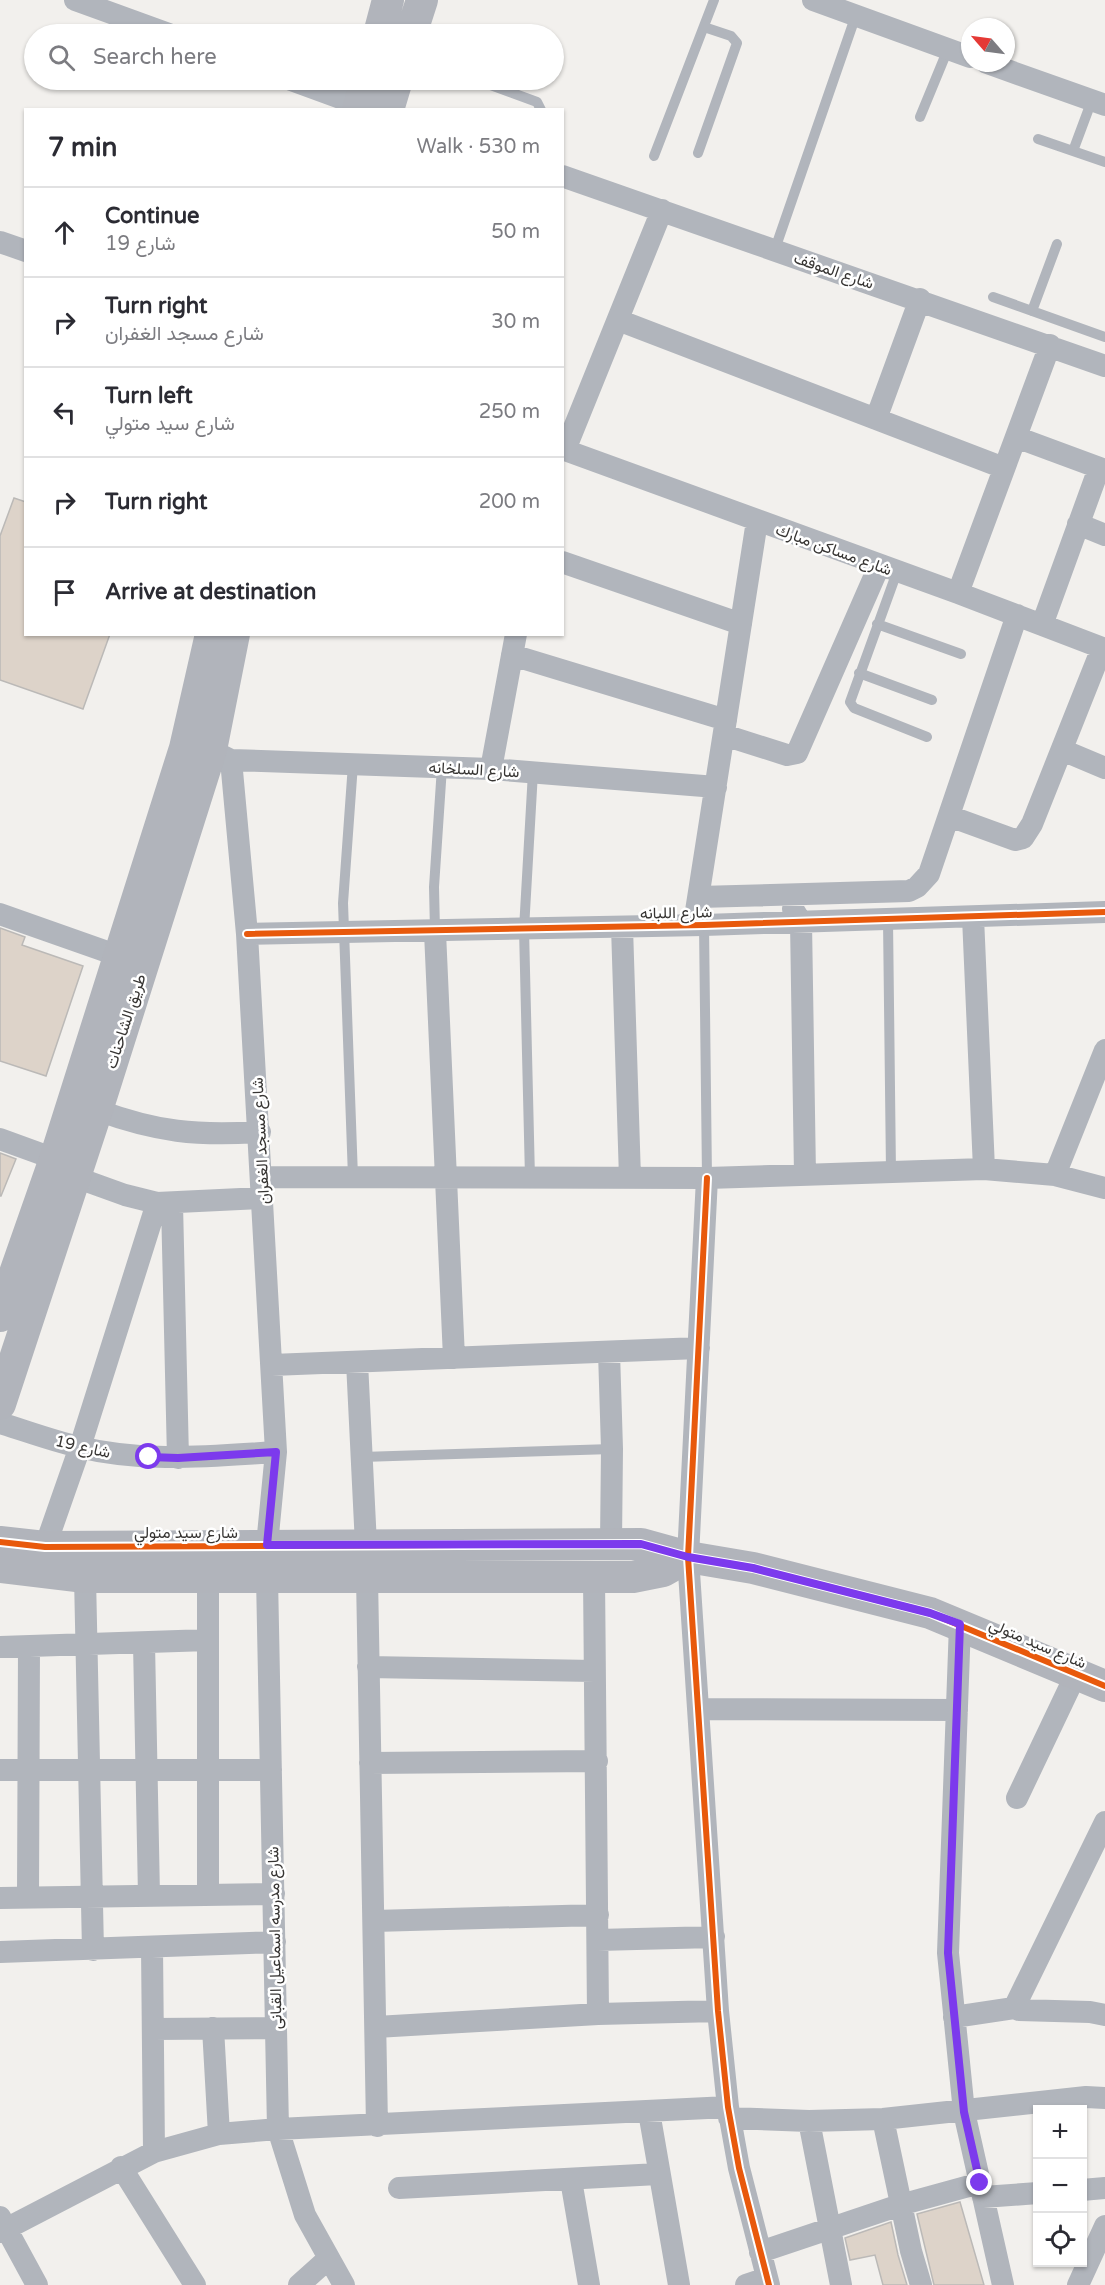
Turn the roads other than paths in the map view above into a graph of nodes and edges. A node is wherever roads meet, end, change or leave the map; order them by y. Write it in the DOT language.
graph roads {
  1 [pos="75,0"];
  2 [pos="388,0"];
  3 [pos="422,0"];
  4 [pos="714,0"];
  5 [pos="813,0"];
  6 [pos="866,12"];
  7 [pos="141,24"];
  8 [pos="381,24"];
  9 [pos="414,24"];
  10 [pos="704,27"];
  11 [pos="948,49"];
  12 [pos="961,54"];
  13 [pos="1012,72"];
  14 [pos="325,90"];
  15 [pos="385,90"];
  16 [pos="504,90"];
  17 [pos="369,103"];
  18 [pos="1098,103"];
  19 [pos="540,108"];
  20 [pos="920,117"];
  21 [pos="1038,139"];
  22 [pos="1073,151"];
  23 [pos="698,153"];
  24 [pos="654,156"];
  25 [pos="1105,162"];
  26 [pos="564,177"];
  27 [pos="662,210"];
  28 [pos="0,242"];
  29 [pos="1057,244"];
  30 [pos="775,249"];
  31 [pos="24,250"];
  32 [pos="993,297"];
  33 [pos="920,299"];
  34 [pos="1032,311"];
  35 [pos="618,320"];
  36 [pos="1105,337"];
  37 [pos="1050,345"];
  38 [pos="1105,366"];
  39 [pos="876,419"];
  40 [pos="1016,436"];
  41 [pos="564,450"];
  42 [pos="1004,468"];
  43 [pos="1102,469"];
  44 [pos="757,521"];
  45 [pos="1078,524"];
  46 [pos="1105,535"];
  47 [pos="564,563"];
  48 [pos="888,569"];
  49 [pos="958,593"];
  50 [pos="1017,615"];
  51 [pos="741,624"];
  52 [pos="877,624"];
  53 [pos="1042,625"];
  54 [pos="211,636"];
  55 [pos="234,636"];
  56 [pos="514,645"];
  57 [pos="1104,649"];
  58 [pos="961,654"];
  59 [pos="859,673"];
  60 [pos="932,700"];
  61 [pos="725,727"];
  62 [pos="927,736"];
  63 [pos="1062,750"];
  64 [pos="221,755"];
  65 [pos="353,764"];
  66 [pos="442,767"];
  67 [pos="1105,768"];
  68 [pos="491,769"];
  69 [pos="533,772"];
  70 [pos="716,787"];
  71 [pos="949,816"];
  72 [pos="785,895"];
  73 [pos="699,897"];
  74 [pos="1105,912"];
  75 [pos="0,915"];
  76 [pos="973,917"];
  77 [pos="888,920"];
  78 [pos="801,922"];
  79 [pos="699,925"];
  80 [pos="622,927"];
  81 [pos="524,929"];
  82 [pos="435,932"];
  83 [pos="247,934"];
  84 [pos="344,934"];
  85 [pos="119,956"];
  86 [pos="1105,1050"];
  87 [pos="97,1110"];
  88 [pos="260,1132"];
  89 [pos="0,1139"];
  90 [pos="65,1168"];
  91 [pos="984,1168"];
  92 [pos="891,1172"];
  93 [pos="805,1175"];
  94 [pos="1055,1175"];
  95 [pos="353,1177"];
  96 [pos="447,1178"];
  97 [pos="530,1178"];
  98 [pos="630,1178"];
  99 [pos="708,1178"];
  100 [pos="262,1187"];
  101 [pos="1105,1188"];
  102 [pos="165,1203"];
  103 [pos="0,1316"];
  104 [pos="699,1348"];
  105 [pos="609,1352"];
  106 [pos="454,1358"];
  107 [pos="357,1362"];
  108 [pos="272,1365"];
  109 [pos="0,1404"];
  110 [pos="0,1423"];
  111 [pos="80,1448"];
  112 [pos="612,1449"];
  113 [pos="276,1452"];
  114 [pos="362,1457"];
  115 [pos="178,1458"];
  116 [pos="0,1542"];
  117 [pos="611,1543"];
  118 [pos="267,1545"];
  119 [pos="366,1545"];
  120 [pos="45,1547"];
  121 [pos="688,1557"];
  122 [pos="0,1567"];
  123 [pos="85,1577"];
  124 [pos="208,1577"];
  125 [pos="267,1577"];
  126 [pos="367,1577"];
  127 [pos="594,1577"];
  128 [pos="960,1624"];
  129 [pos="208,1640"];
  130 [pos="144,1642"];
  131 [pos="88,1645"];
  132 [pos="0,1647"];
  133 [pos="29,1647"];
  134 [pos="369,1667"];
  135 [pos="594,1671"];
  136 [pos="1076,1674"];
  137 [pos="1105,1686"];
  138 [pos="699,1709"];
  139 [pos="957,1710"];
  140 [pos="597,1761"];
  141 [pos="370,1763"];
  142 [pos="0,1770"];
  143 [pos="28,1770"];
  144 [pos="88,1770"];
  145 [pos="147,1770"];
  146 [pos="208,1770"];
  147 [pos="271,1770"];
  148 [pos="1017,1798"];
  149 [pos="1105,1822"];
  150 [pos="274,1894"];
  151 [pos="208,1895"];
  152 [pos="92,1896"];
  153 [pos="149,1896"];
  154 [pos="28,1897"];
  155 [pos="0,1898"];
  156 [pos="598,1916"];
  157 [pos="374,1921"];
  158 [pos="714,1937"];
  159 [pos="598,1940"];
  160 [pos="275,1942"];
  161 [pos="152,1947"];
  162 [pos="93,1950"];
  163 [pos="0,1952"];
  164 [pos="1014,2008"];
  165 [pos="718,2011"];
  166 [pos="598,2014"];
  167 [pos="1105,2015"];
  168 [pos="954,2017"];
  169 [pos="376,2027"];
  170 [pos="213,2028"];
  171 [pos="276,2028"];
  172 [pos="153,2029"];
  173 [pos="1105,2098"];
  174 [pos="648,2112"];
  175 [pos="964,2112"];
  176 [pos="729,2113"];
  177 [pos="884,2119"];
  178 [pos="809,2121"];
  179 [pos="377,2126"];
  180 [pos="278,2128"];
  181 [pos="219,2134"];
  182 [pos="154,2152"];
  183 [pos="121,2167"];
  184 [pos="658,2174"];
  185 [pos="571,2180"];
  186 [pos="399,2188"];
  187 [pos="1105,2188"];
  188 [pos="981,2190"];
  189 [pos="1087,2190"];
  190 [pos="1033,2193"];
  191 [pos="900,2205"];
  192 [pos="2,2226"];
  193 [pos="1105,2226"];
  194 [pos="828,2228"];
  195 [pos="760,2252"];
  196 [pos="328,2259"];
  197 [pos="761,2283"];
  198 [pos="37,2285"];
  199 [pos="195,2285"];
  200 [pos="299,2285"];
  201 [pos="344,2285"];
  202 [pos="589,2285"];
  203 [pos="679,2285"];
  204 [pos="842,2285"];
  205 [pos="921,2285"];
  206 [pos="1003,2285"];
  207 [pos="1078,2285"];
  1 -- 7 [label="street"];
  2 -- 8 [label="street"];
  3 -- 9 [label="street"];
  4 -- 10 [label="lane"];
  5 -- 6 [label="street"];
  6 -- 11 [label="street"];
  6 -- 30 [label="lane"];
  10 -- 23 [label="lane"];
  10 -- 24 [label="lane"];
  11 -- 12 [label="street"];
  11 -- 20 [label="lane"];
  13 -- 18 [label="street"];
  14 -- 17 [label="street"];
  15 -- 17 [label="street"];
  16 -- 19 [label="lane"];
  18 -- 22 [label="lane"];
  21 -- 22 [label="lane"];
  22 -- 25 [label="lane"];
  26 -- 27 [label="street, شارع الموقف"];
  27 -- 30 [label="street, شارع الموقف"];
  27 -- 35 [label="street"];
  28 -- 31 [label="street"];
  29 -- 34 [label="lane"];
  30 -- 33 [label="street, شارع الموقف"];
  32 -- 34 [label="lane"];
  33 -- 37 [label="street, شارع الموقف"];
  33 -- 39 [label="street"];
  34 -- 36 [label="lane"];
  35 -- 39 [label="street"];
  35 -- 41 [label="street"];
  37 -- 38 [label="street, شارع الموقف"];
  37 -- 40 [label="street"];
  39 -- 42 [label="street"];
  40 -- 42 [label="street"];
  40 -- 43 [label="street"];
  41 -- 44 [label="street, شارع مساكن مبارك"];
  42 -- 49 [label="street"];
  43 -- 45 [label="street"];
  44 -- 48 [label="street, شارع مساكن مبارك"];
  44 -- 51 [label="street"];
  45 -- 46 [label="street"];
  45 -- 53 [label="street"];
  47 -- 51 [label="street"];
  48 -- 49 [label="street, شارع مساكن مبارك"];
  48 -- 52 [label="lane"];
  48 -- 61 [label="street"];
  49 -- 50 [label="street, شارع مساكن مبارك"];
  50 -- 53 [label="street, شارع مساكن مبارك"];
  50 -- 71 [label="street"];
  51 -- 61 [label="street"];
  52 -- 58 [label="lane"];
  52 -- 59 [label="lane"];
  53 -- 57 [label="street, شارع مساكن مبارك"];
  54 -- 85 [label="street, طريق الشاحنات"];
  55 -- 64 [label="street, طريق الشاحنات"];
  56 -- 61 [label="street"];
  56 -- 68 [label="street"];
  57 -- 63 [label="street"];
  59 -- 60 [label="lane"];
  59 -- 62 [label="lane"];
  61 -- 70 [label="street"];
  63 -- 67 [label="street"];
  63 -- 71 [label="street"];
  64 -- 65 [label="street, شارع السلخانه"];
  64 -- 83 [label="street, شارع مسجد الغفران"];
  64 -- 87 [label="street, طريق الشاحنات"];
  65 -- 66 [label="street, شارع السلخانه"];
  65 -- 84 [label="lane"];
  66 -- 68 [label="street, شارع السلخانه"];
  66 -- 82 [label="lane"];
  68 -- 69 [label="street, شارع السلخانه"];
  69 -- 70 [label="street, شارع السلخانه"];
  69 -- 81 [label="lane"];
  70 -- 73 [label="street"];
  71 -- 72 [label="street"];
  72 -- 73 [label="street"];
  72 -- 78 [label="street"];
  73 -- 79 [label="street"];
  74 -- 76 [label="street, شارع اللبانه"];
  75 -- 85 [label="street"];
  76 -- 77 [label="street, شارع اللبانه"];
  76 -- 91 [label="street"];
  77 -- 78 [label="street, شارع اللبانه"];
  77 -- 92 [label="lane"];
  78 -- 79 [label="street, شارع اللبانه"];
  78 -- 93 [label="street"];
  79 -- 80 [label="street, شارع اللبانه"];
  79 -- 99 [label="lane"];
  80 -- 81 [label="street, شارع اللبانه"];
  80 -- 98 [label="street"];
  81 -- 82 [label="street, شارع اللبانه"];
  81 -- 97 [label="lane"];
  82 -- 84 [label="street, شارع اللبانه"];
  82 -- 96 [label="street"];
  83 -- 84 [label="street, شارع اللبانه"];
  83 -- 88 [label="street, شارع مسجد الغفران"];
  84 -- 95 [label="lane"];
  85 -- 90 [label="street, طريق الشاحنات"];
  86 -- 94 [label="street"];
  87 -- 88 [label="street"];
  87 -- 90 [label="street, طريق الشاحنات"];
  88 -- 100 [label="street, شارع مسجد الغفران"];
  89 -- 90 [label="street"];
  90 -- 102 [label="street"];
  90 -- 103 [label="street, طريق الشاحنات"];
  90 -- 109 [label="street, طريق الشاحنات"];
  91 -- 92 [label="street"];
  91 -- 94 [label="street"];
  92 -- 93 [label="street"];
  93 -- 99 [label="street"];
  94 -- 101 [label="street"];
  95 -- 96 [label="street"];
  95 -- 100 [label="street"];
  96 -- 97 [label="street"];
  96 -- 106 [label="street"];
  97 -- 98 [label="street"];
  98 -- 99 [label="street"];
  99 -- 104 [label="street"];
  100 -- 102 [label="street"];
  100 -- 108 [label="street, شارع مسجد الغفران"];
  102 -- 111 [label="street"];
  102 -- 115 [label="street"];
  104 -- 105 [label="street"];
  104 -- 121 [label="street"];
  105 -- 106 [label="street"];
  105 -- 112 [label="street"];
  106 -- 107 [label="street"];
  107 -- 108 [label="street"];
  107 -- 114 [label="street"];
  108 -- 113 [label="street, شارع مسجد الغفران"];
  110 -- 111 [label="street, شارع 19"];
  111 -- 115 [label="street, شارع 19"];
  111 -- 120 [label="street"];
  112 -- 114 [label="lane"];
  112 -- 117 [label="street"];
  113 -- 115 [label="street, شارع 19"];
  113 -- 118 [label="street, شارع مسجد الغفران"];
  114 -- 119 [label="street"];
  116 -- 120 [label="street, شارع سيد متولي"];
  117 -- 119 [label="street, شارع سيد متولي"];
  117 -- 121 [label="street, شارع سيد متولي"];
  118 -- 119 [label="street, شارع سيد متولي"];
  118 -- 120 [label="street, شارع سيد متولي"];
  121 -- 127 [label="street"];
  121 -- 128 [label="street, شارع سيد متولي"];
  121 -- 138 [label="street"];
  122 -- 123 [label="street"];
  123 -- 124 [label="street"];
  123 -- 131 [label="street"];
  124 -- 125 [label="street"];
  124 -- 129 [label="street"];
  125 -- 126 [label="street"];
  125 -- 147 [label="street, شارع مدرسه اسماعيل القبانى"];
  126 -- 127 [label="street"];
  126 -- 134 [label="street"];
  127 -- 135 [label="street"];
  128 -- 136 [label="street, شارع سيد متولي"];
  128 -- 139 [label="street"];
  129 -- 130 [label="street"];
  129 -- 146 [label="street"];
  130 -- 131 [label="street"];
  130 -- 145 [label="street"];
  131 -- 133 [label="street"];
  131 -- 144 [label="street"];
  132 -- 133 [label="street"];
  133 -- 143 [label="street"];
  134 -- 135 [label="street"];
  134 -- 141 [label="street"];
  135 -- 140 [label="street"];
  136 -- 137 [label="street, شارع سيد متولي"];
  136 -- 148 [label="street"];
  138 -- 139 [label="street"];
  138 -- 158 [label="street"];
  139 -- 168 [label="street"];
  140 -- 141 [label="street"];
  140 -- 156 [label="street"];
  141 -- 157 [label="street"];
  142 -- 143 [label="street"];
  143 -- 144 [label="street"];
  143 -- 154 [label="street"];
  144 -- 145 [label="street"];
  144 -- 152 [label="street"];
  145 -- 146 [label="street"];
  145 -- 153 [label="street"];
  146 -- 147 [label="street"];
  146 -- 151 [label="street"];
  147 -- 150 [label="street, شارع مدرسه اسماعيل القبانى"];
  149 -- 164 [label="street"];
  150 -- 151 [label="street"];
  150 -- 160 [label="street, شارع مدرسه اسماعيل القبانى"];
  151 -- 153 [label="street"];
  152 -- 153 [label="street"];
  152 -- 154 [label="street"];
  152 -- 162 [label="street"];
  154 -- 155 [label="street"];
  156 -- 157 [label="street"];
  156 -- 159 [label="street"];
  157 -- 169 [label="street"];
  158 -- 159 [label="street"];
  158 -- 165 [label="street"];
  159 -- 166 [label="street"];
  160 -- 161 [label="street"];
  160 -- 171 [label="street, شارع مدرسه اسماعيل القبانى"];
  161 -- 162 [label="street"];
  161 -- 172 [label="street"];
  162 -- 163 [label="street"];
  164 -- 167 [label="street"];
  164 -- 168 [label="street"];
  165 -- 166 [label="street"];
  165 -- 176 [label="street"];
  166 -- 169 [label="street"];
  168 -- 175 [label="street"];
  169 -- 179 [label="street"];
  170 -- 171 [label="street"];
  170 -- 172 [label="street"];
  170 -- 181 [label="street"];
  171 -- 180 [label="street, شارع مدرسه اسماعيل القبانى"];
  172 -- 182 [label="street"];
  173 -- 175 [label="street"];
  174 -- 176 [label="street"];
  174 -- 179 [label="street"];
  174 -- 184 [label="street"];
  175 -- 177 [label="street"];
  175 -- 188 [label="street"];
  176 -- 178 [label="street"];
  176 -- 195 [label="street"];
  177 -- 178 [label="street"];
  177 -- 191 [label="street"];
  178 -- 194 [label="street"];
  179 -- 180 [label="street"];
  180 -- 181 [label="street"];
  180 -- 196 [label="street, شارع مدرسه اسماعيل القبانى"];
  181 -- 182 [label="street"];
  182 -- 183 [label="street"];
  183 -- 192 [label="street"];
  183 -- 199 [label="street"];
  184 -- 185 [label="street"];
  184 -- 203 [label="street"];
  185 -- 186 [label="street"];
  185 -- 202 [label="street"];
  187 -- 189 [label="street"];
  188 -- 190 [label="street"];
  188 -- 191 [label="street"];
  188 -- 206 [label="street"];
  191 -- 194 [label="street"];
  191 -- 205 [label="street"];
  192 -- 198 [label="street"];
  193 -- 207 [label="street"];
  194 -- 195 [label="street"];
  194 -- 204 [label="street"];
  195 -- 197 [label="street"];
  196 -- 200 [label="street"];
  196 -- 201 [label="street, شارع مدرسه اسماعيل القبانى"];
}
